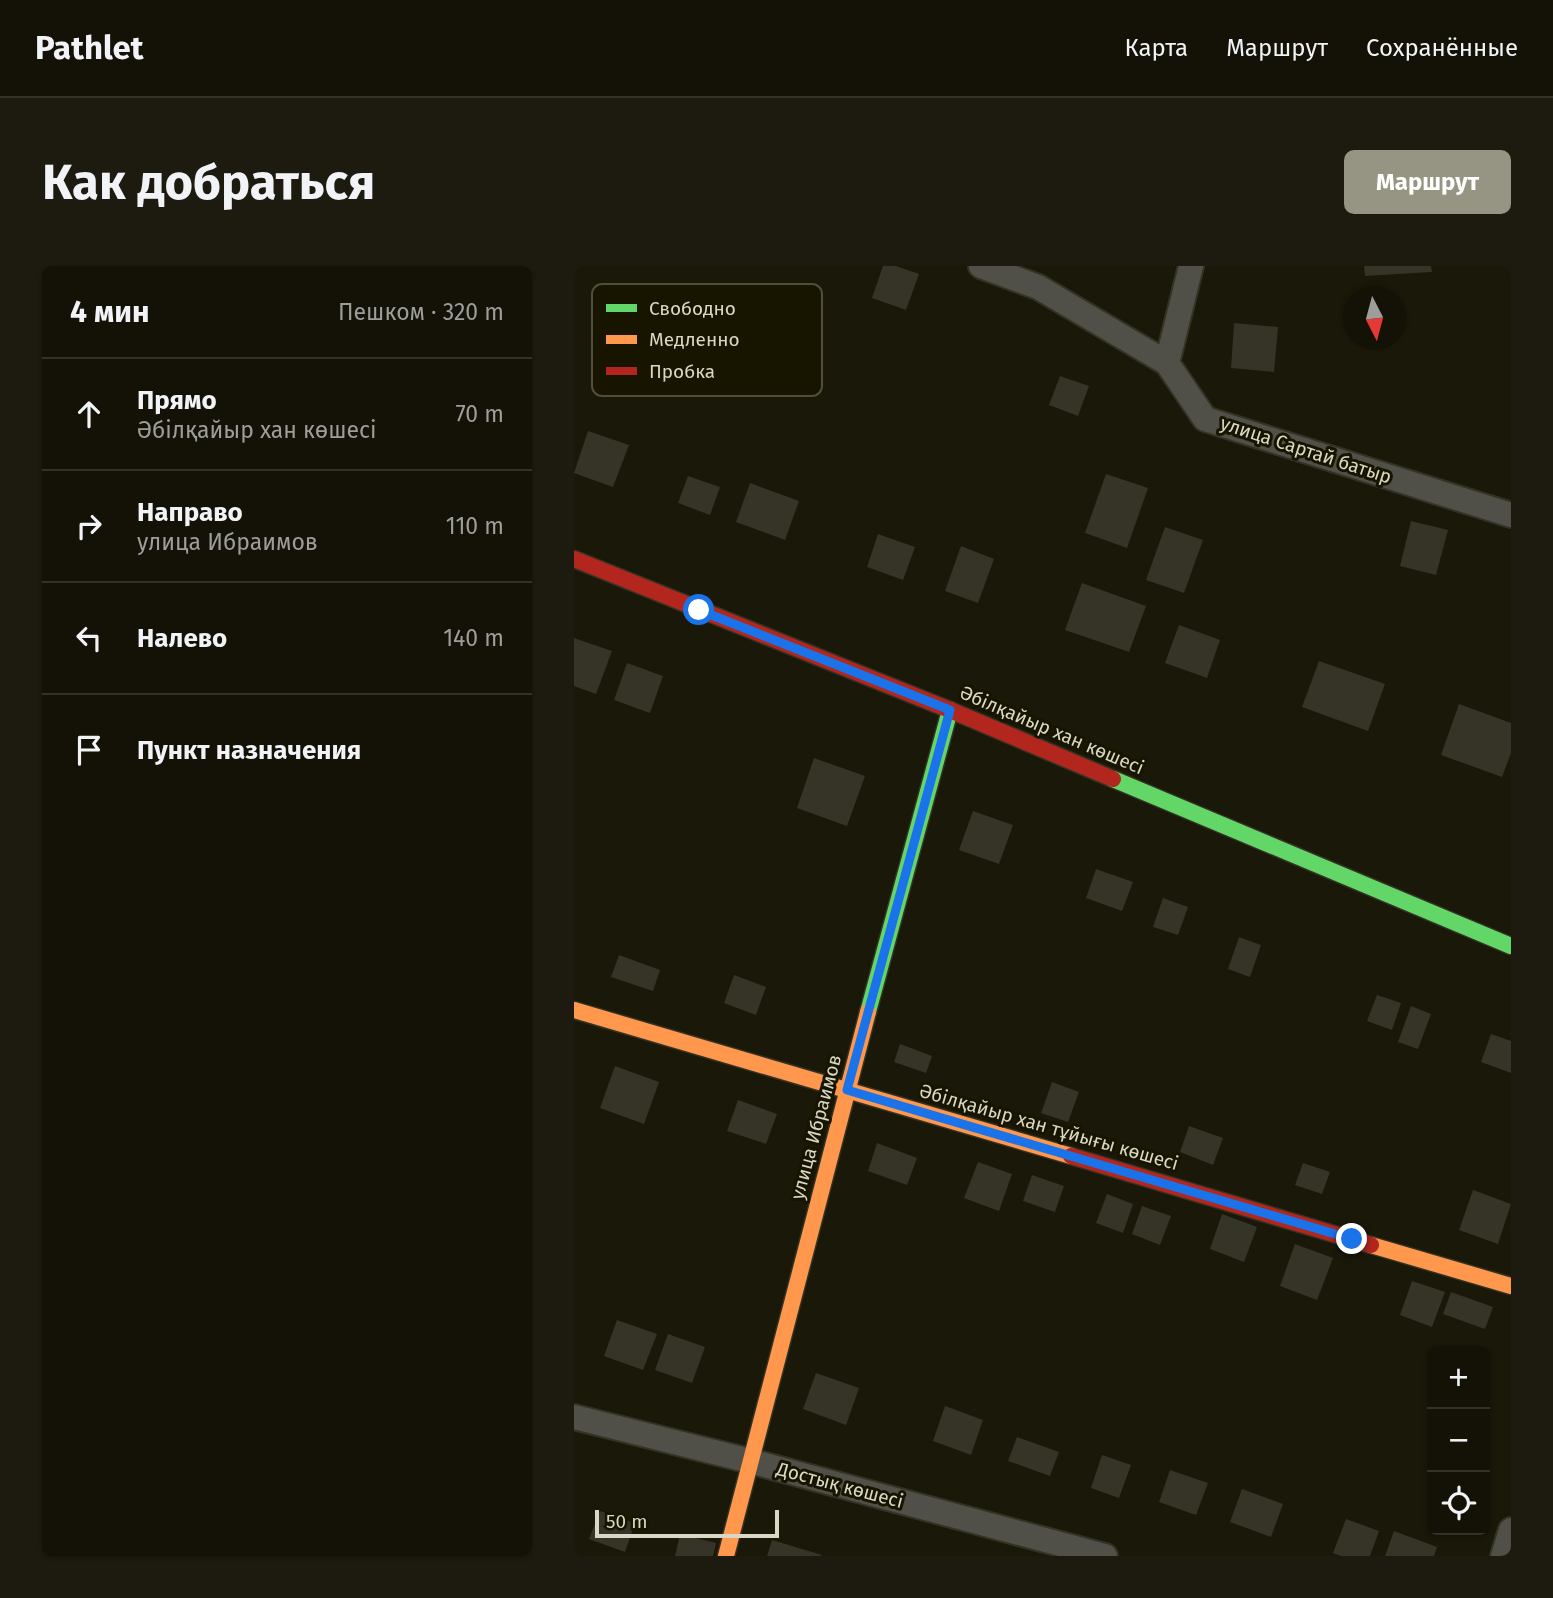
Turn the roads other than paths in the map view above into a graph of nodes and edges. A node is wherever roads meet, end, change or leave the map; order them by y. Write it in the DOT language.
graph roads {
  1 [pos="981,266"];
  2 [pos="1191,266"];
  3 [pos="1167,363"];
  4 [pos="1511,515"];
  5 [pos="574,559"];
  6 [pos="950,710"];
  7 [pos="1511,946"];
  8 [pos="574,1010"];
  9 [pos="847,1090"];
  10 [pos="1511,1286"];
  11 [pos="574,1417"];
  12 [pos="750,1461"];
  13 [pos="1511,1530"];
  14 [pos="726,1556"];
  15 [pos="1105,1556"];
  16 [pos="1503,1556"];
  1 -- 3 [label="street, улица Сартай батыр"];
  2 -- 3 [label="street"];
  3 -- 4 [label="street, улица Сартай батыр"];
  5 -- 6 [label="street, Әбілқайыр хан көшесі"];
  6 -- 7 [label="street, Әбілқайыр хан көшесі"];
  6 -- 9 [label="street, улица Ибраимов"];
  8 -- 9 [label="street, Әбілқайыр хан тұйығы көшесі"];
  9 -- 10 [label="street, Әбілқайыр хан тұйығы көшесі"];
  9 -- 12 [label="street, улица Ибраимов"];
  11 -- 12 [label="street, Достық көшесі"];
  12 -- 14 [label="street, улица Ибраимов"];
  12 -- 15 [label="street, Достық көшесі"];
  13 -- 16 [label="street"];
}
